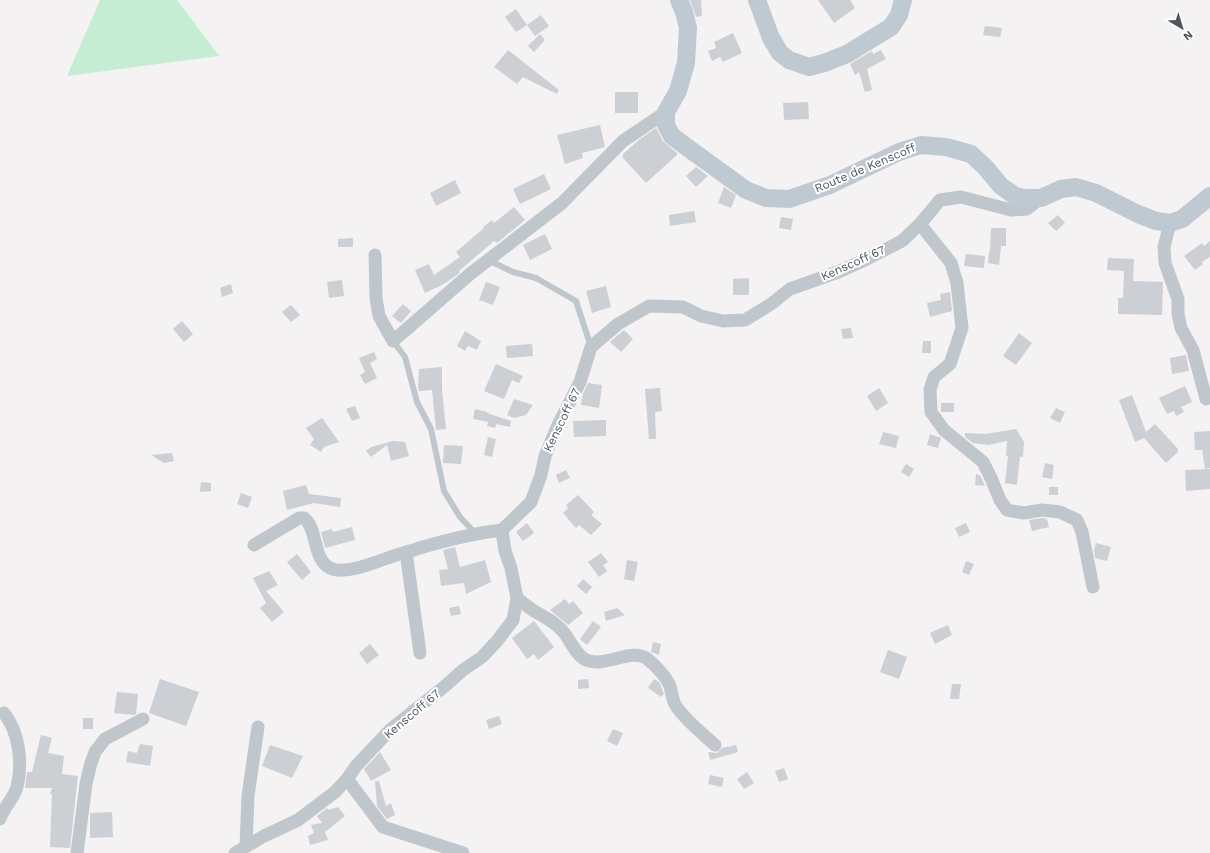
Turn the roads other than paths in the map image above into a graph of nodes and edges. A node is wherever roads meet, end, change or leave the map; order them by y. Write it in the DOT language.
graph roads {
  1 [pos="679,0"];
  2 [pos="757,0"];
  3 [pos="903,0"];
  4 [pos="666,112"];
  5 [pos="1210,196"];
  6 [pos="1041,198"];
  7 [pos="1170,223"];
  8 [pos="920,224"];
  9 [pos="376,255"];
  10 [pos="488,260"];
  11 [pos="393,341"];
  12 [pos="591,347"];
  13 [pos="1206,399"];
  14 [pos="502,530"];
  15 [pos="475,533"];
  16 [pos="254,545"];
  17 [pos="406,552"];
  18 [pos="1092,586"];
  19 [pos="517,598"];
  20 [pos="420,653"];
  21 [pos="4,713"];
  22 [pos="143,719"];
  23 [pos="258,727"];
  24 [pos="715,745"];
  25 [pos="347,780"];
  26 [pos="0,819"];
  27 [pos="241,849"];
  28 [pos="77,853"];
  29 [pos="463,853"];
  1 -- 4 [label="main road"];
  2 -- 3 [label="main road"];
  4 -- 6 [label="main road, Route de Kenscoff"];
  4 -- 10 [label="street"];
  5 -- 7 [label="main road"];
  6 -- 7 [label="main road, Route de Kenscoff"];
  6 -- 8 [label="street, Kenscoff 67"];
  7 -- 13 [label="street"];
  8 -- 12 [label="street, Kenscoff 67"];
  8 -- 18 [label="street"];
  9 -- 11 [label="street"];
  10 -- 11 [label="street"];
  10 -- 12 [label="lane"];
  11 -- 15 [label="lane"];
  12 -- 14 [label="street, Kenscoff 67"];
  14 -- 15 [label="street"];
  14 -- 19 [label="street, Kenscoff 67"];
  15 -- 17 [label="street"];
  16 -- 17 [label="street"];
  17 -- 20 [label="street"];
  19 -- 24 [label="street"];
  19 -- 25 [label="street, Kenscoff 67"];
  21 -- 26 [label="street"];
  22 -- 28 [label="street"];
  23 -- 27 [label="street"];
  25 -- 27 [label="street, Kenscoff 67"];
  25 -- 29 [label="street"];
}
